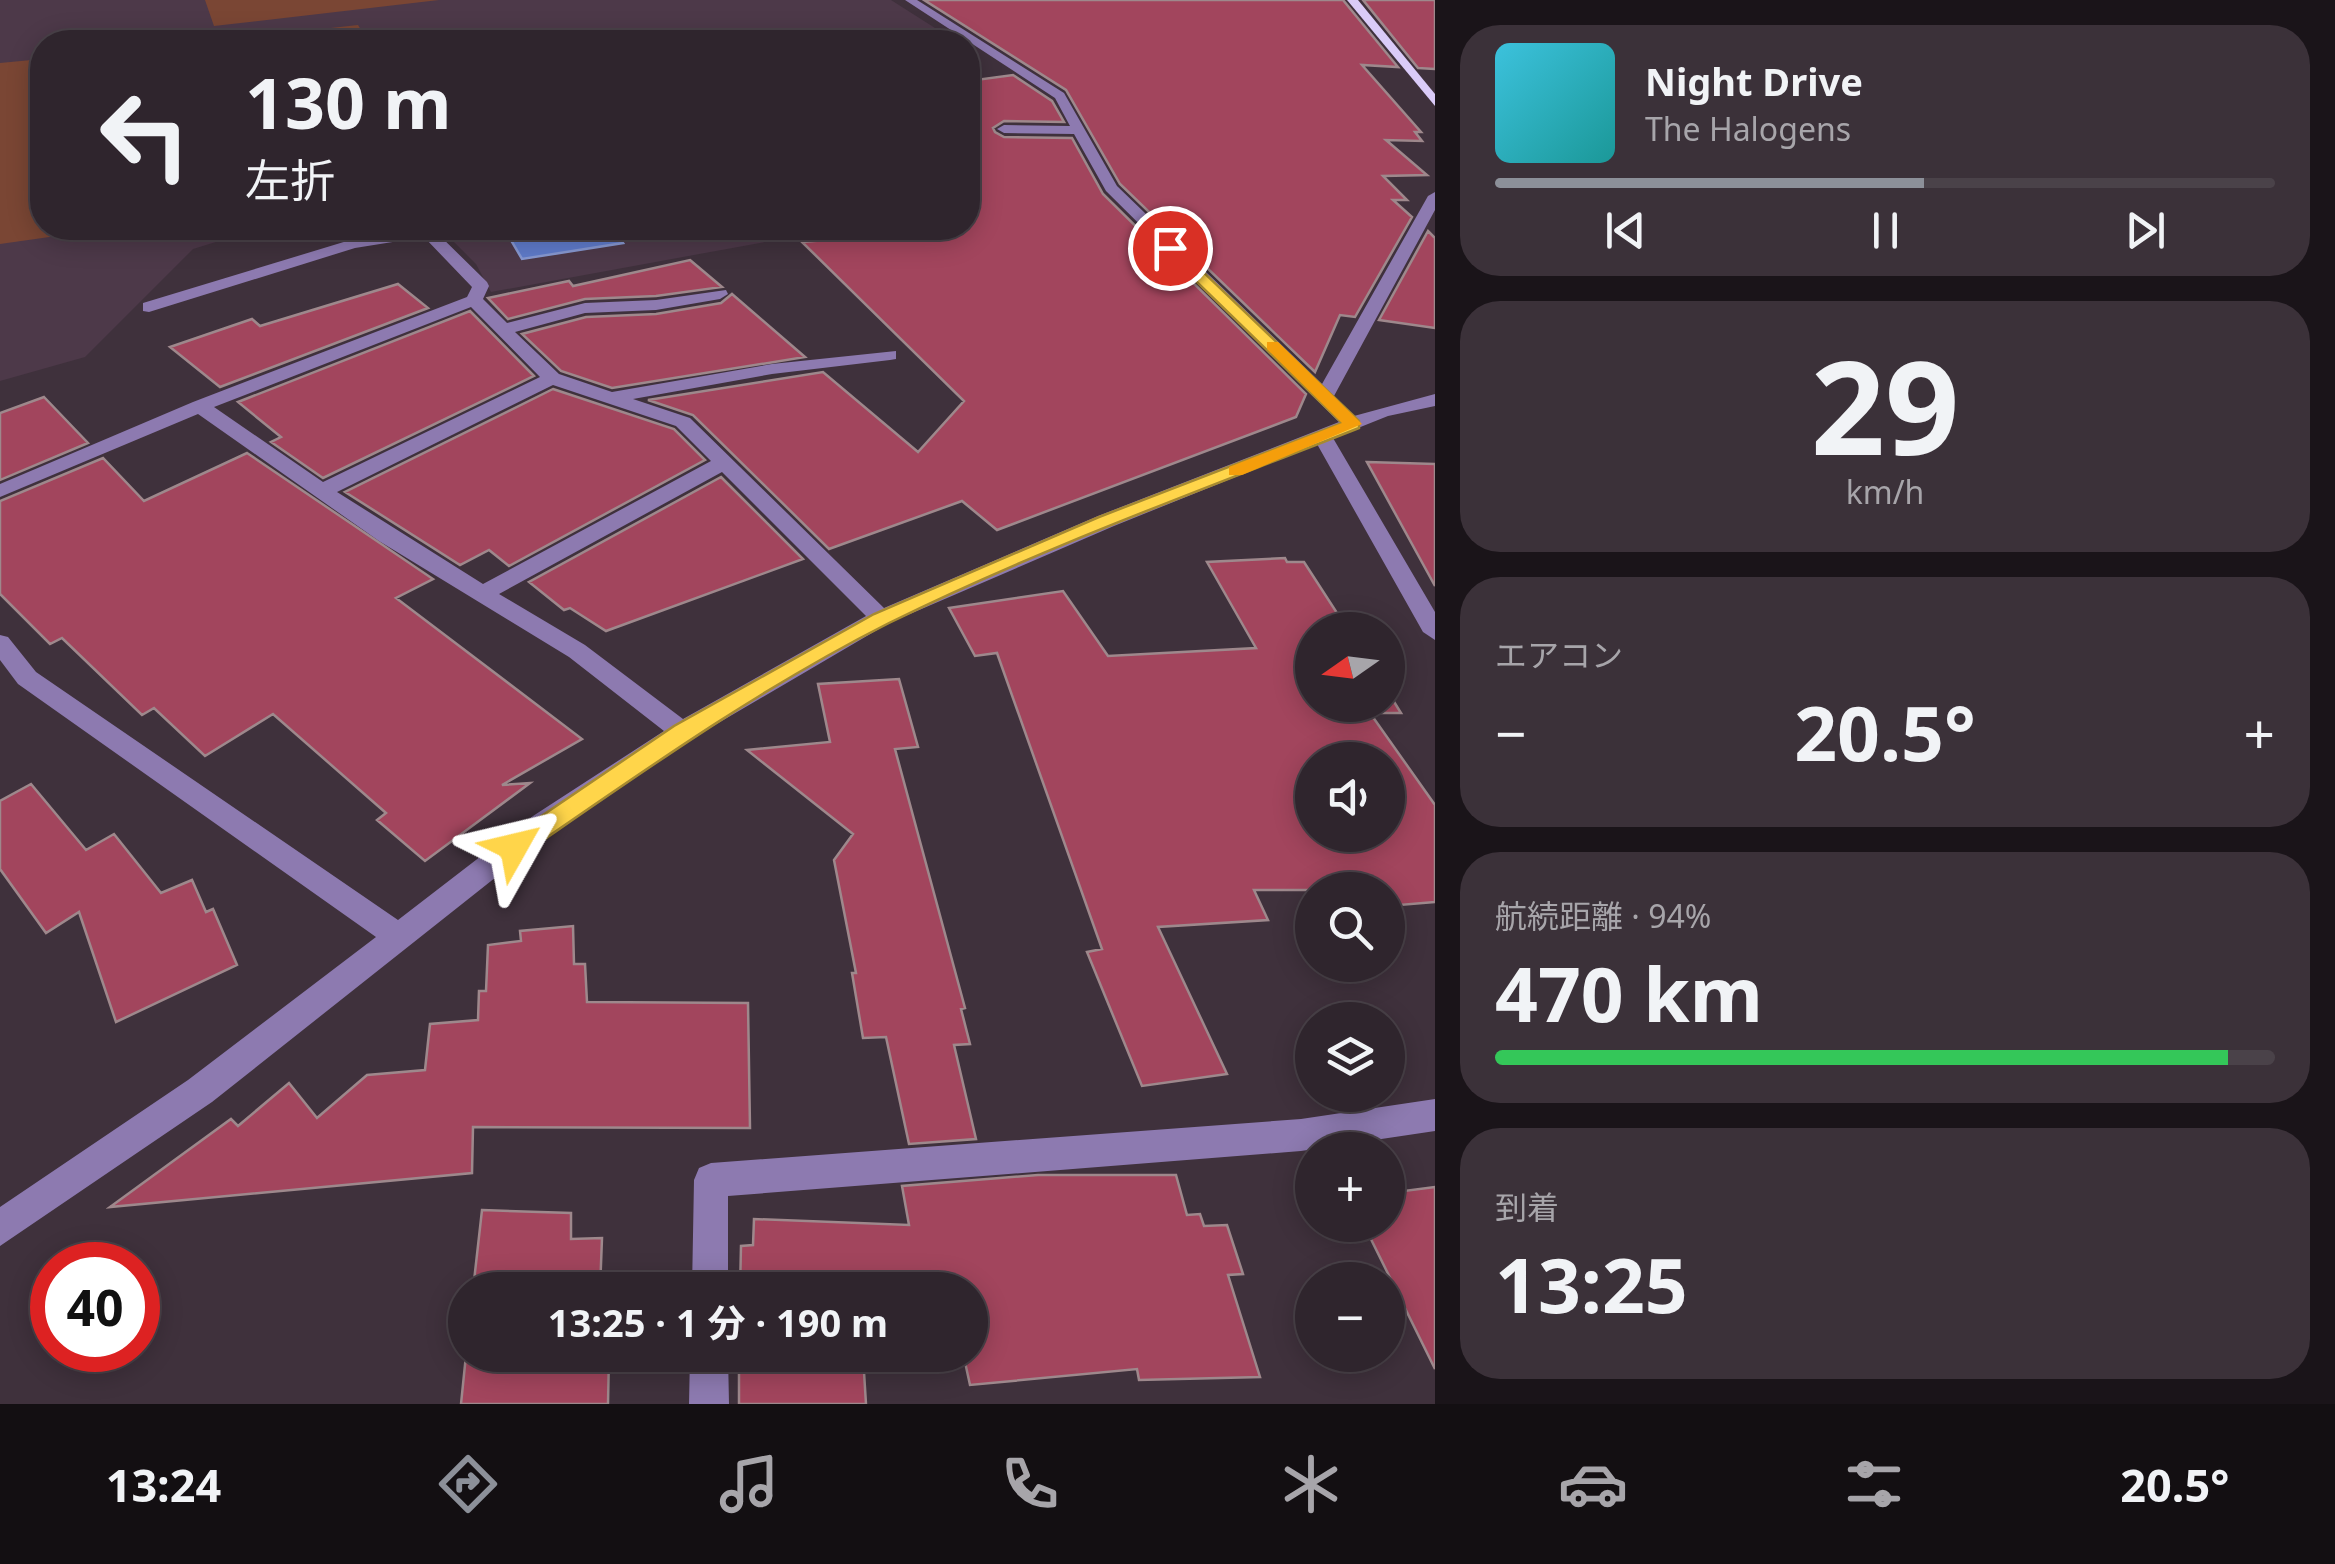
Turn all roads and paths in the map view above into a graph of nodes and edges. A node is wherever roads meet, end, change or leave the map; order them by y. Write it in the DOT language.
graph roads {
  1 [pos="910,0"];
  2 [pos="1352,0"];
  3 [pos="957,30"];
  4 [pos="980,45"];
  5 [pos="1430,88"];
  6 [pos="1435,102"];
  7 [pos="1004,129"];
  8 [pos="1078,130"];
  9 [pos="1435,196"];
  10 [pos="374,240"];
  11 [pos="435,240"];
  12 [pos="720,294"];
  13 [pos="474,300"];
  14 [pos="149,307"];
  15 [pos="505,329"];
  16 [pos="890,355"];
  17 [pos="552,378"];
  18 [pos="613,397"];
  19 [pos="1324,397"];
  20 [pos="1435,400"];
  21 [pos="200,406"];
  22 [pos="1353,424"];
  23 [pos="1323,437"];
  24 [pos="726,461"];
  25 [pos="324,490"];
  26 [pos="0,492"];
  27 [pos="480,595"];
  28 [pos="881,618"];
  29 [pos="1435,632"];
  30 [pos="0,643"];
  31 [pos="682,732"];
  32 [pos="400,938"];
  33 [pos="1435,1116"];
  34 [pos="0,1228"];
  35 [pos="710,1272"];
  36 [pos="709,1372"];
  37 [pos="709,1404"];
  1 -- 3 [label="street"];
  2 -- 5 [label="main road"];
  4 -- 8 [label="street"];
  5 -- 6 [label="main road"];
  7 -- 8 [label="street"];
  8 -- 19 [label="street"];
  9 -- 19 [label="street"];
  10 -- 14 [label="street"];
  11 -- 13 [label="street"];
  12 -- 15 [label="street"];
  13 -- 15 [label="street"];
  13 -- 21 [label="street"];
  15 -- 17 [label="street"];
  16 -- 18 [label="street"];
  17 -- 18 [label="street"];
  17 -- 25 [label="street"];
  18 -- 24 [label="street"];
  19 -- 22 [label="street"];
  20 -- 22 [label="street"];
  21 -- 25 [label="street"];
  21 -- 26 [label="street"];
  22 -- 23 [label="street"];
  23 -- 28 [label="street"];
  23 -- 29 [label="street"];
  24 -- 27 [label="street"];
  24 -- 28 [label="street"];
  25 -- 27 [label="street"];
  27 -- 31 [label="street"];
  28 -- 31 [label="street"];
  30 -- 32 [label="street"];
  31 -- 32 [label="street"];
  32 -- 34 [label="street"];
  33 -- 35 [label="street"];
  36 -- 37 [label="street"];
}
